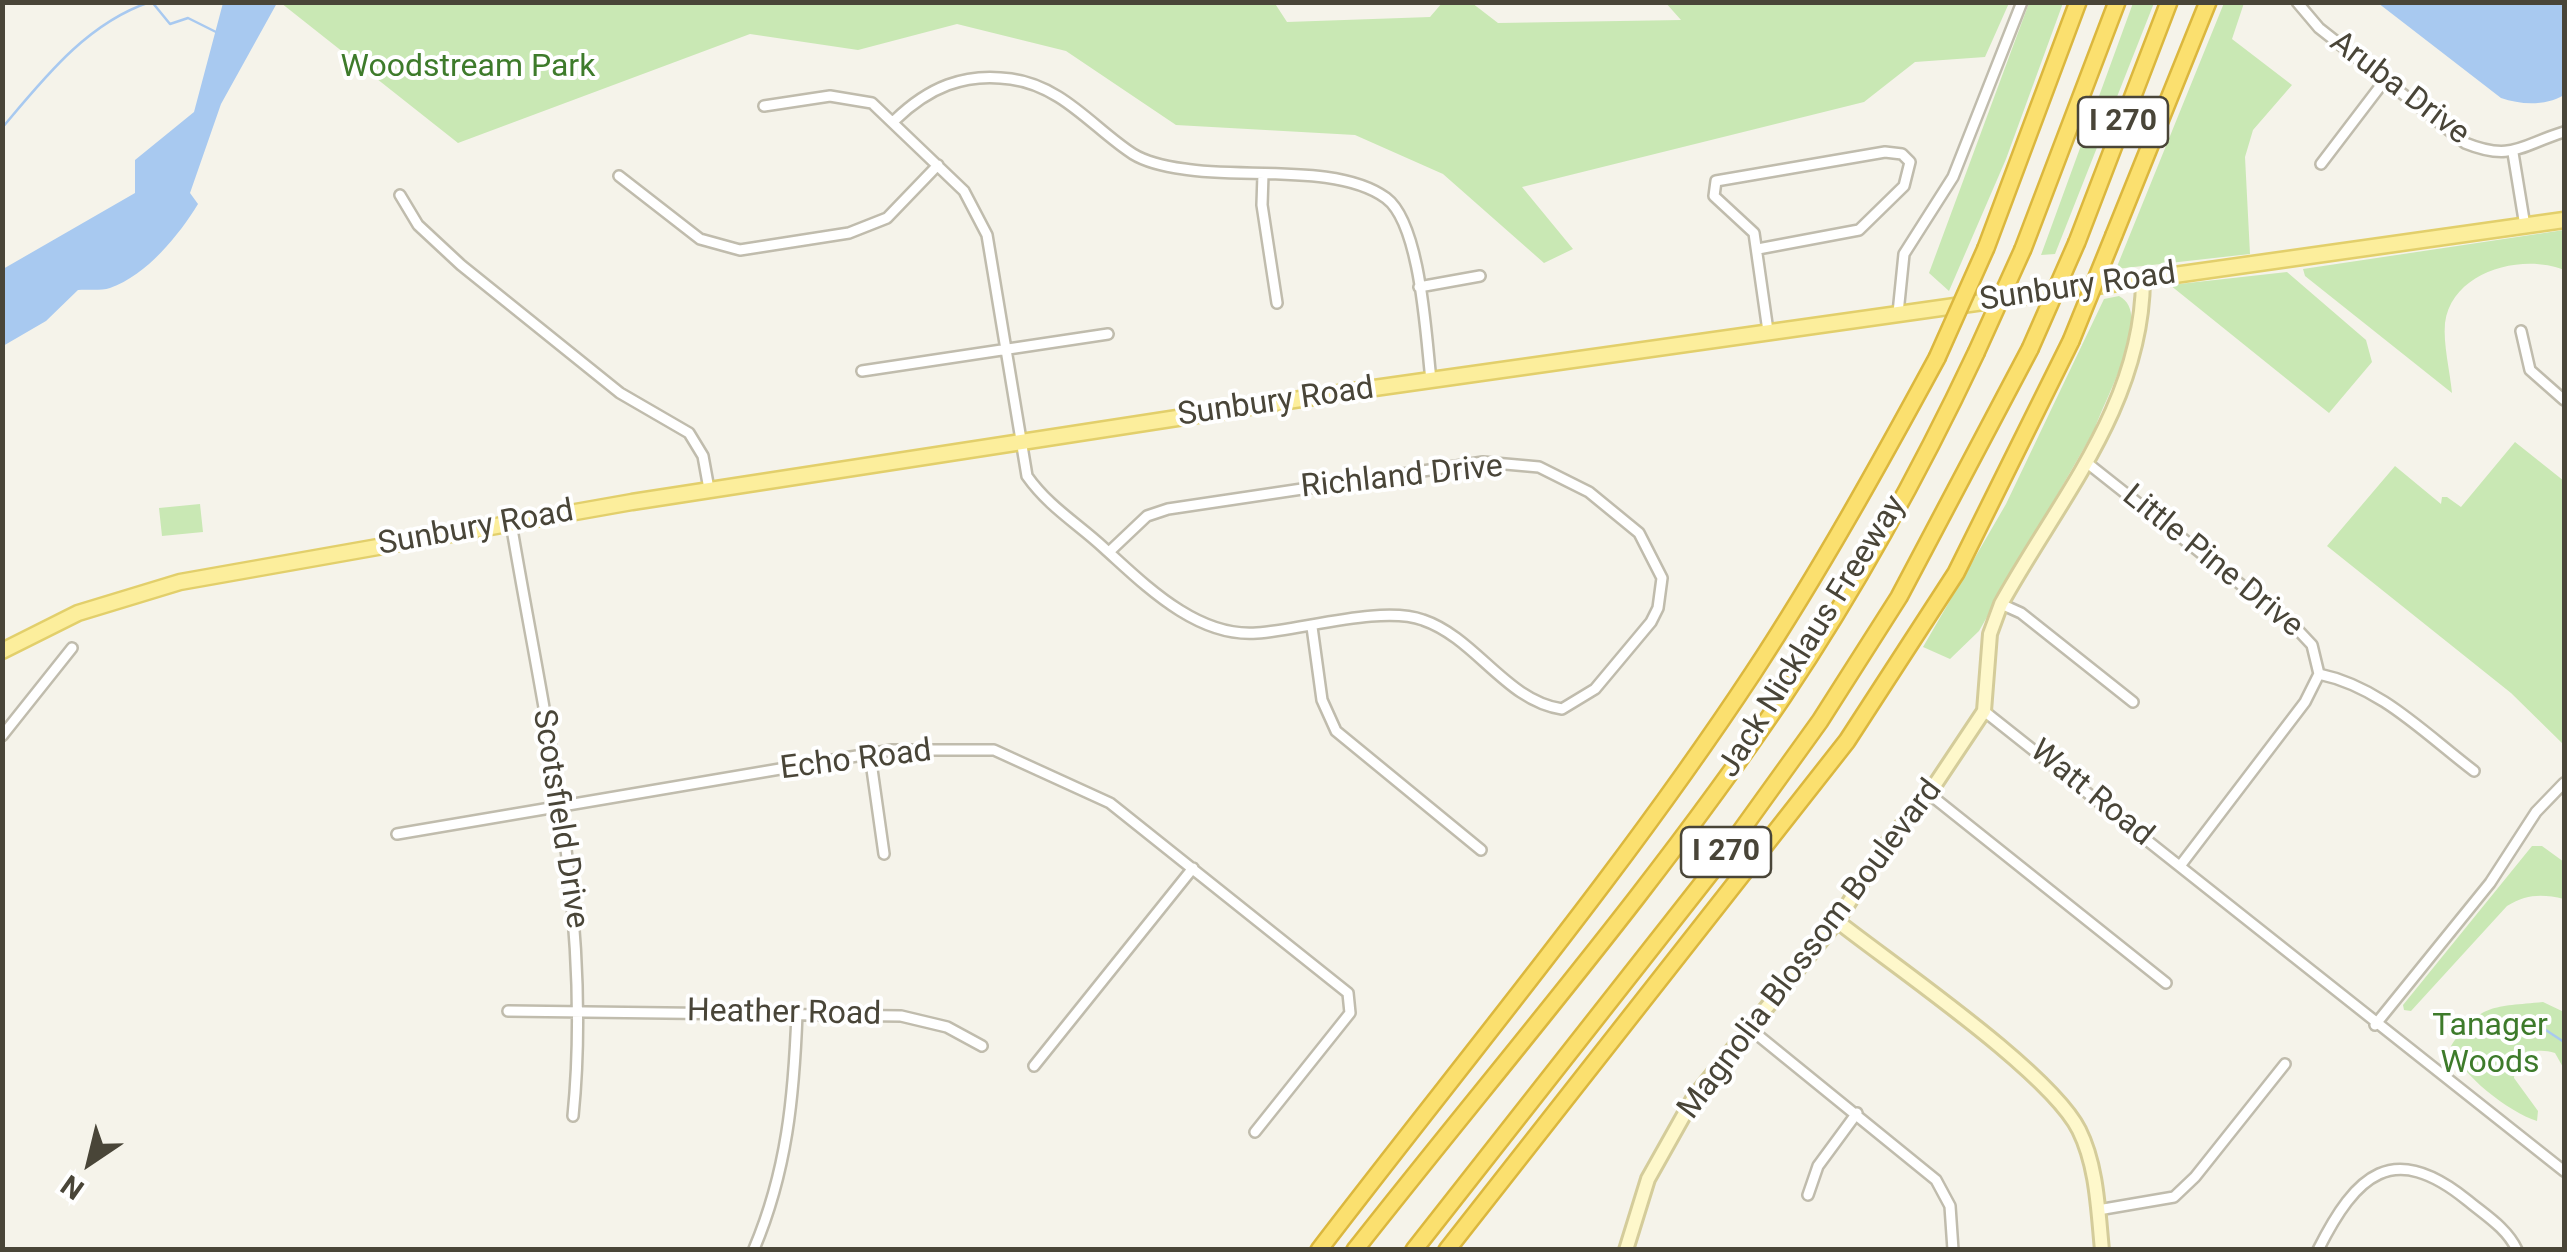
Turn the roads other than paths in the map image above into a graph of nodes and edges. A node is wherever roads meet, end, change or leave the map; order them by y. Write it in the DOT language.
graph roads {
  1 [pos="2022,2"];
  2 [pos="2078,2"];
  3 [pos="2117,2"];
  4 [pos="2169,2"];
  5 [pos="2208,2"];
  6 [pos="2296,2"];
  7 [pos="2386,80"];
  8 [pos="764,106"];
  9 [pos="895,120"];
  10 [pos="2564,132"];
  11 [pos="2513,153"];
  12 [pos="2321,164"];
  13 [pos="938,165"];
  14 [pos="1263,174"];
  15 [pos="619,176"];
  16 [pos="400,195"];
  17 [pos="2564,220"];
  18 [pos="2525,226"];
  19 [pos="1758,249"];
  20 [pos="1480,276"];
  21 [pos="2143,280"];
  22 [pos="1419,288"];
  23 [pos="1277,303"];
  24 [pos="1898,313"];
  25 [pos="2521,331"];
  26 [pos="1768,332"];
  27 [pos="1108,334"];
  28 [pos="1008,349"];
  29 [pos="862,370"];
  30 [pos="1431,380"];
  31 [pos="2564,400"];
  32 [pos="1021,442"];
  33 [pos="2086,462"];
  34 [pos="710,489"];
  35 [pos="511,523"];
  36 [pos="1110,552"];
  37 [pos="2001,604"];
  38 [pos="1312,627"];
  39 [pos="72,648"];
  40 [pos="2,651"];
  41 [pos="2319,674"];
  42 [pos="2133,702"];
  43 [pos="1984,711"];
  44 [pos="2,736"];
  45 [pos="870,755"];
  46 [pos="2474,771"];
  47 [pos="2564,783"];
  48 [pos="1928,792"];
  49 [pos="557,806"];
  50 [pos="396,834"];
  51 [pos="1481,850"];
  52 [pos="884,854"];
  53 [pos="2180,866"];
  54 [pos="1193,868"];
  55 [pos="1836,921"];
  56 [pos="2166,982"];
  57 [pos="508,1011"];
  58 [pos="580,1012"];
  59 [pos="797,1013"];
  60 [pos="2375,1024"];
  61 [pos="1749,1028"];
  62 [pos="982,1046"];
  63 [pos="2285,1064"];
  64 [pos="1034,1066"];
  65 [pos="1857,1114"];
  66 [pos="573,1116"];
  67 [pos="1256,1132"];
  68 [pos="2564,1171"];
  69 [pos="1808,1196"];
  70 [pos="2098,1210"];
  71 [pos="754,1248"];
  72 [pos="1318,1250"];
  73 [pos="1355,1250"];
  74 [pos="1414,1250"];
  75 [pos="1447,1250"];
  76 [pos="1626,1250"];
  77 [pos="1953,1250"];
  78 [pos="2102,1250"];
  79 [pos="2318,1250"];
  80 [pos="2517,1250"];
  1 -- 24 [label="street"];
  2 -- 72 [label="highway, bridge"];
  3 -- 73 [label="highway, Jack Nicklaus Freeway / I 270, bridge"];
  4 -- 74 [label="highway, Jack Nicklaus Freeway / I 270, bridge"];
  5 -- 75 [label="highway, bridge"];
  6 -- 7 [label="street, Aruba Drive"];
  7 -- 11 [label="street, Aruba Drive"];
  7 -- 12 [label="street"];
  8 -- 9 [label="street"];
  9 -- 13 [label="street"];
  9 -- 14 [label="street"];
  10 -- 11 [label="street"];
  11 -- 18 [label="street"];
  13 -- 15 [label="street"];
  13 -- 28 [label="street"];
  14 -- 22 [label="street"];
  14 -- 23 [label="street"];
  16 -- 34 [label="street"];
  17 -- 18 [label="main road, Sunbury Road"];
  18 -- 21 [label="main road, Sunbury Road"];
  19 -- 19 [label="street"];
  19 -- 26 [label="street"];
  20 -- 22 [label="street"];
  21 -- 24 [label="main road, Sunbury Road"];
  21 -- 33 [label="street"];
  22 -- 30 [label="street"];
  24 -- 26 [label="main road, Sunbury Road"];
  25 -- 31 [label="street"];
  26 -- 30 [label="main road, Sunbury Road"];
  27 -- 28 [label="street"];
  28 -- 29 [label="street"];
  28 -- 32 [label="street"];
  30 -- 32 [label="main road, Sunbury Road"];
  32 -- 34 [label="main road, Sunbury Road"];
  32 -- 36 [label="street"];
  33 -- 37 [label="street"];
  33 -- 41 [label="street, Little Pine Drive"];
  34 -- 35 [label="main road, Sunbury Road"];
  35 -- 40 [label="main road, Sunbury Road"];
  35 -- 49 [label="street, Scotsfield Drive"];
  36 -- 38 [label="street"];
  36 -- 38 [label="street, Richland Drive"];
  37 -- 42 [label="street"];
  37 -- 43 [label="street"];
  38 -- 51 [label="street"];
  39 -- 44 [label="street"];
  41 -- 46 [label="street"];
  41 -- 53 [label="street"];
  43 -- 48 [label="street, Magnolia Blossom Boulevard"];
  43 -- 53 [label="street, Watt Road"];
  45 -- 49 [label="street, Echo Road"];
  45 -- 52 [label="street"];
  45 -- 54 [label="street, Echo Road"];
  47 -- 60 [label="street"];
  48 -- 55 [label="street, Magnolia Blossom Boulevard"];
  48 -- 56 [label="street"];
  49 -- 50 [label="street, Echo Road"];
  49 -- 58 [label="street, Scotsfield Drive"];
  53 -- 60 [label="street, Watt Road"];
  54 -- 64 [label="street"];
  54 -- 67 [label="street, Echo Road"];
  55 -- 61 [label="street, Magnolia Blossom Boulevard"];
  55 -- 70 [label="street"];
  57 -- 58 [label="street, Heather Road"];
  58 -- 59 [label="street, Heather Road"];
  58 -- 66 [label="street, Scotsfield Drive"];
  59 -- 62 [label="street, Heather Road"];
  59 -- 71 [label="street"];
  60 -- 68 [label="street, Watt Road"];
  61 -- 65 [label="street"];
  61 -- 76 [label="street, Magnolia Blossom Boulevard"];
  63 -- 70 [label="street"];
  65 -- 69 [label="street"];
  65 -- 77 [label="street"];
  70 -- 78 [label="street"];
  79 -- 80 [label="street"];
}
